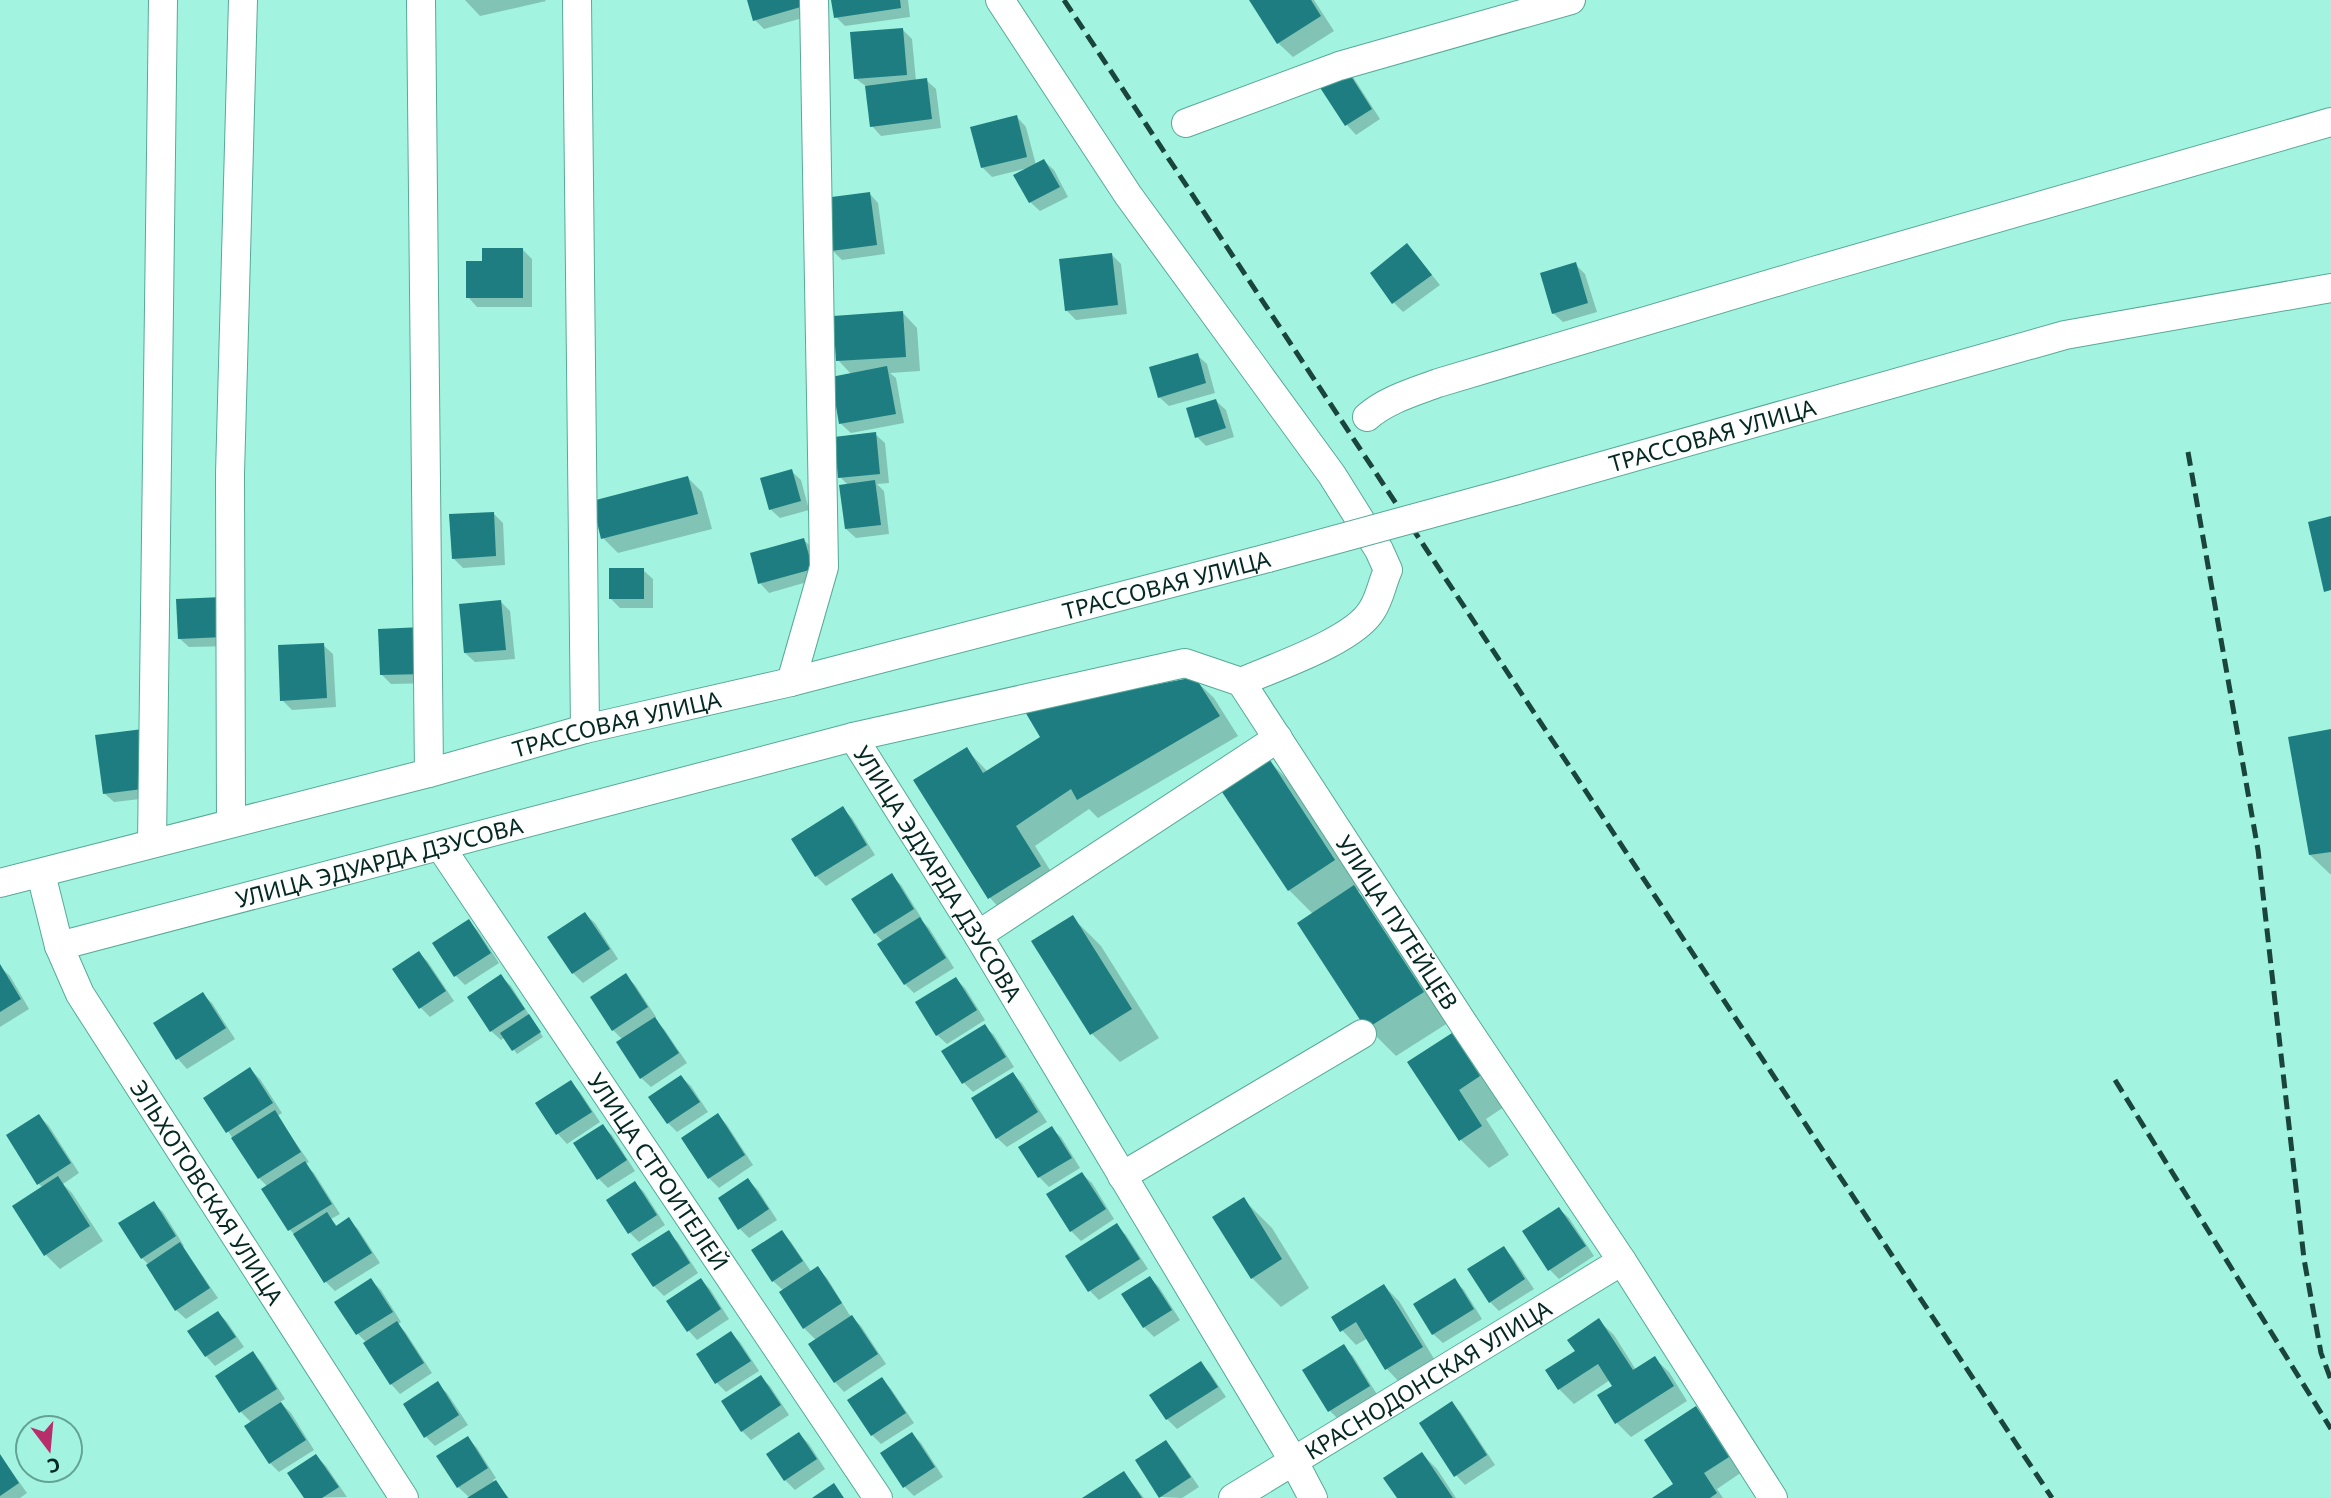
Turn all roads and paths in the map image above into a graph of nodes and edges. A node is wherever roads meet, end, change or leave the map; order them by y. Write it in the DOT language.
graph roads {
  1 [pos="163,0"];
  2 [pos="243,0"];
  3 [pos="422,0"];
  4 [pos="577,0"];
  5 [pos="814,0"];
  6 [pos="1000,0"];
  7 [pos="1571,0"];
  8 [pos="2331,122"];
  9 [pos="1186,123"];
  10 [pos="2331,288"];
  11 [pos="1367,417"];
  12 [pos="791,682"];
  13 [pos="1241,682"];
  14 [pos="585,729"];
  15 [pos="853,737"];
  16 [pos="1278,738"];
  17 [pos="429,773"];
  18 [pos="231,823"];
  19 [pos="152,843"];
  20 [pos="440,846"];
  21 [pos="41,874"];
  22 [pos="0,883"];
  23 [pos="978,935"];
  24 [pos="59,946"];
  25 [pos="1362,1034"];
  26 [pos="1122,1176"];
  27 [pos="1622,1261"];
  28 [pos="1293,1460"];
  29 [pos="404,1498"];
  30 [pos="878,1498"];
  31 [pos="1233,1498"];
  32 [pos="1313,1498"];
  33 [pos="1773,1498"];
  1 -- 19 [label="street"];
  2 -- 18 [label="street"];
  3 -- 17 [label="street"];
  4 -- 14 [label="street"];
  5 -- 12 [label="street"];
  6 -- 13 [label="street"];
  7 -- 9 [label="street"];
  8 -- 11 [label="street"];
  10 -- 12 [label="street, ТРАССОВАЯ УЛИЦА, bridge"];
  12 -- 14 [label="street, ТРАССОВАЯ УЛИЦА"];
  13 -- 15 [label="street"];
  13 -- 16 [label="street, УЛИЦА ПУТЕЙЦЕВ"];
  14 -- 17 [label="street, ТРАССОВАЯ УЛИЦА"];
  15 -- 20 [label="street, УЛИЦА ЭДУАРДА ДЗУСОВА"];
  15 -- 23 [label="street, УЛИЦА ЭДУАРДА ДЗУСОВА"];
  16 -- 23 [label="street"];
  16 -- 27 [label="street, УЛИЦА ПУТЕЙЦЕВ"];
  17 -- 18 [label="street, ТРАССОВАЯ УЛИЦА"];
  18 -- 19 [label="street, ТРАССОВАЯ УЛИЦА"];
  19 -- 21 [label="street, ТРАССОВАЯ УЛИЦА"];
  20 -- 24 [label="street, УЛИЦА ЭДУАРДА ДЗУСОВА"];
  20 -- 30 [label="street, УЛИЦА СТРОИТЕЛЕЙ"];
  21 -- 22 [label="street, ТРАССОВАЯ УЛИЦА"];
  21 -- 24 [label="street, ЭЛЬХОТОВСКАЯ УЛИЦА"];
  23 -- 26 [label="street, УЛИЦА ЭДУАРДА ДЗУСОВА"];
  24 -- 29 [label="street, ЭЛЬХОТОВСКАЯ УЛИЦА"];
  25 -- 26 [label="street"];
  26 -- 28 [label="street, УЛИЦА ЭДУАРДА ДЗУСОВА"];
  27 -- 28 [label="street, КРАСНОДОНСКАЯ УЛИЦА"];
  27 -- 33 [label="street, УЛИЦА ПУТЕЙЦЕВ"];
  28 -- 31 [label="street, КРАСНОДОНСКАЯ УЛИЦА"];
  28 -- 32 [label="street, УЛИЦА ЭДУАРДА ДЗУСОВА"];
}
